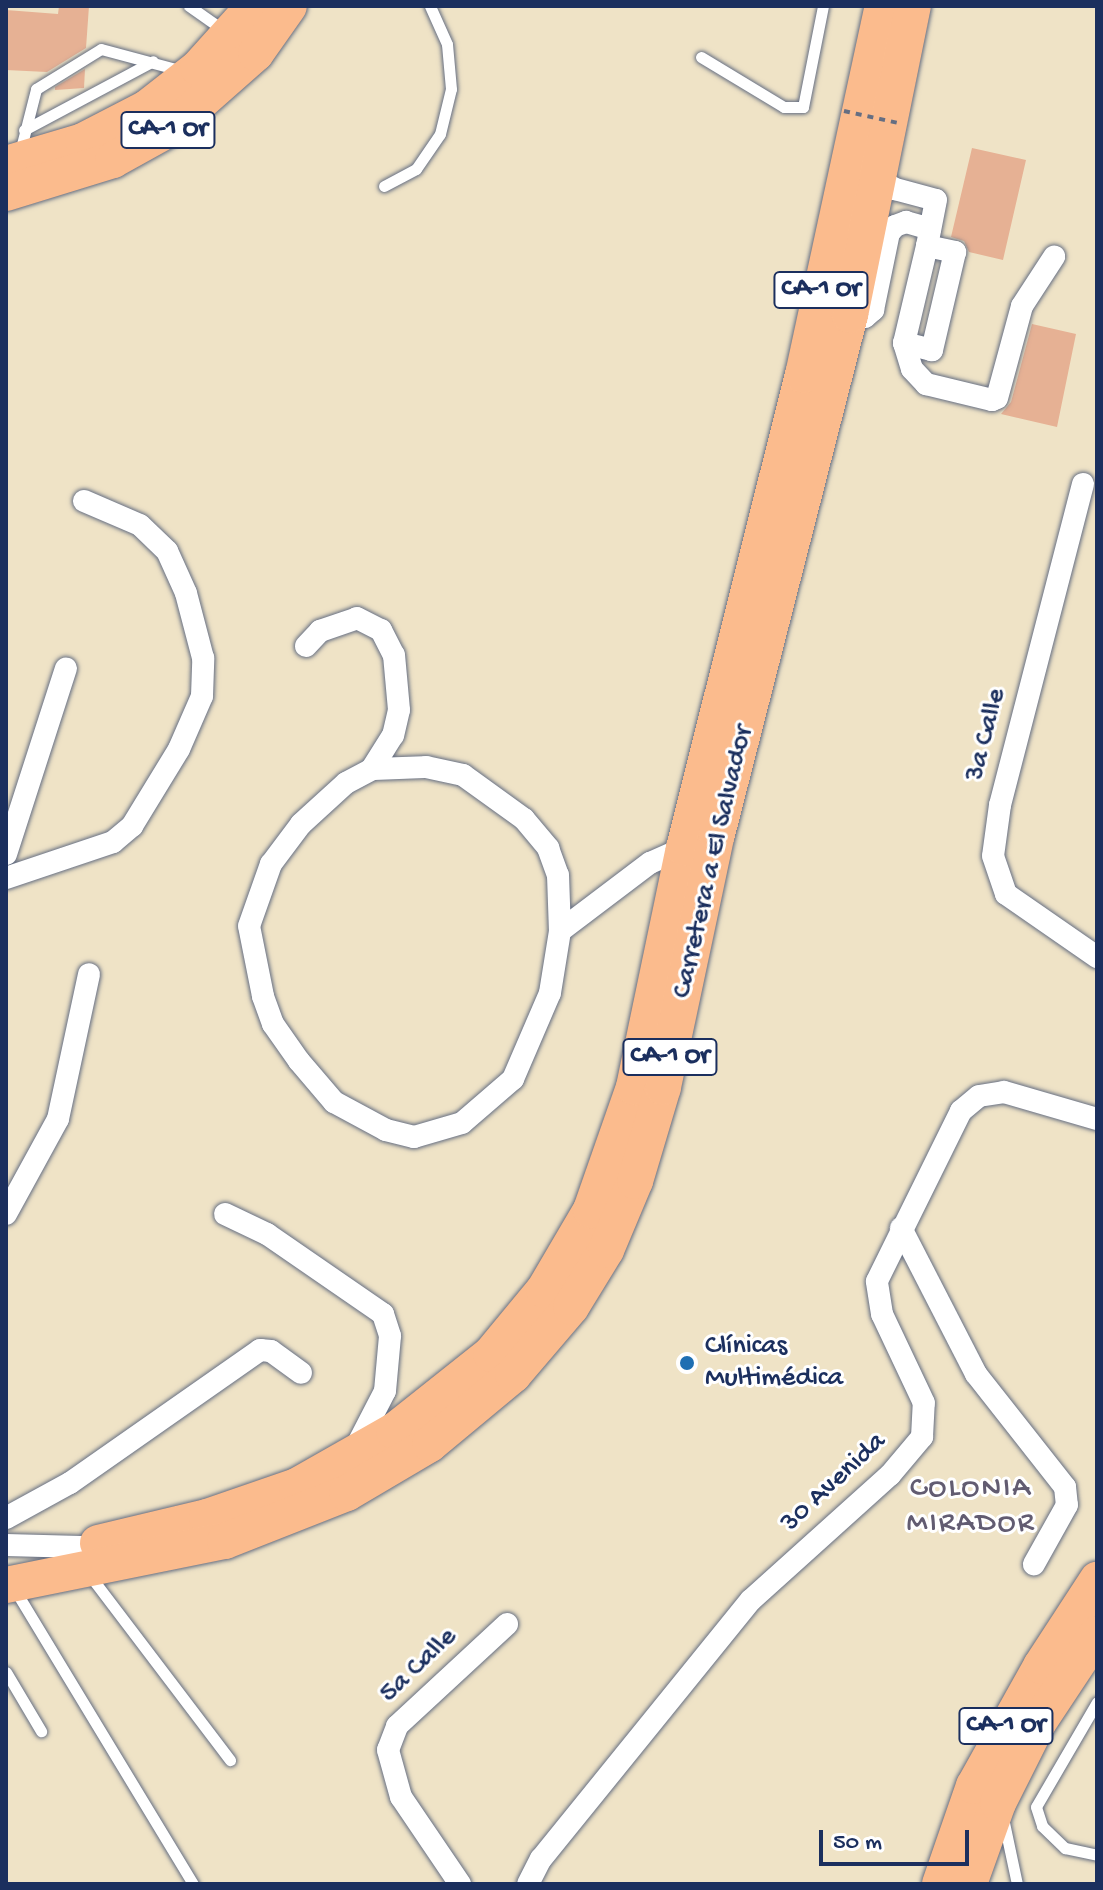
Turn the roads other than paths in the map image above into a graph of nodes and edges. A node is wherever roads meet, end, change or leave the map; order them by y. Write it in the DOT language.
graph roads {
  1 [pos="189,6"];
  2 [pos="254,6"];
  3 [pos="289,6"];
  4 [pos="430,6"];
  5 [pos="823,6"];
  6 [pos="883,6"];
  7 [pos="913,6"];
  8 [pos="226,17"];
  9 [pos="701,57"];
  10 [pos="153,61"];
  11 [pos="195,71"];
  12 [pos="13,162"];
  13 [pos="877,177"];
  14 [pos="384,186"];
  15 [pos="881,225"];
  16 [pos="929,237"];
  17 [pos="1054,257"];
  18 [pos="1083,484"];
  19 [pos="84,501"];
  20 [pos="306,646"];
  21 [pos="66,668"];
  22 [pos="372,769"];
  23 [pos="684,848"];
  24 [pos="6,854"];
  25 [pos="6,878"];
  26 [pos="560,931"];
  27 [pos="1097,957"];
  28 [pos="89,974"];
  29 [pos="1097,1119"];
  30 [pos="6,1214"];
  31 [pos="225,1214"];
  32 [pos="901,1228"];
  33 [pos="301,1373"];
  34 [pos="385,1420"];
  35 [pos="6,1518"];
  36 [pos="6,1545"];
  37 [pos="83,1558"];
  38 [pos="1034,1564"];
  39 [pos="8,1576"];
  40 [pos="1097,1580"];
  41 [pos="507,1624"];
  42 [pos="1097,1634"];
  43 [pos="6,1672"];
  44 [pos="1097,1702"];
  45 [pos="41,1731"];
  46 [pos="230,1760"];
  47 [pos="998,1803"];
  48 [pos="1097,1855"];
  49 [pos="193,1884"];
  50 [pos="460,1884"];
  51 [pos="528,1884"];
  52 [pos="940,1884"];
  53 [pos="969,1884"];
  54 [pos="1017,1884"];
  1 -- 8 [label="lane"];
  2 -- 11 [label="highway, CA-1 Or"];
  3 -- 12 [label="highway, CA-1 Or"];
  4 -- 14 [label="lane"];
  5 -- 9 [label="lane"];
  6 -- 23 [label="highway, Carretera a El Salvador / CA-1 Or"];
  7 -- 13 [label="highway, Carretera a El Salvador / CA-1 Or"];
  8 -- 11 [label="highway"];
  10 -- 11 [label="lane"];
  10 -- 12 [label="lane"];
  10 -- 12 [label="lane"];
  11 -- 12 [label="highway, CA-1 Or"];
  13 -- 15 [label="highway, Carretera a El Salvador / CA-1 Or"];
  13 -- 16 [label="street"];
  15 -- 16 [label="street"];
  15 -- 37 [label="highway, Carretera a El Salvador / CA-1 Or"];
  16 -- 17 [label="street"];
  18 -- 27 [label="street, 3a Calle"];
  19 -- 25 [label="street"];
  20 -- 22 [label="street"];
  21 -- 24 [label="street"];
  22 -- 26 [label="street"];
  22 -- 26 [label="street"];
  23 -- 26 [label="street"];
  23 -- 34 [label="highway, Carretera a El Salvador / CA-1 Or"];
  28 -- 30 [label="street"];
  29 -- 32 [label="street, 30 Avenida"];
  31 -- 34 [label="street"];
  32 -- 38 [label="street"];
  32 -- 51 [label="street, 30 Avenida"];
  33 -- 35 [label="street"];
  34 -- 37 [label="highway, Carretera a El Salvador / CA-1 Or"];
  36 -- 37 [label="street"];
  37 -- 39 [label="highway, Carretera a El Salvador / CA-1 Or"];
  37 -- 46 [label="lane"];
  39 -- 49 [label="lane"];
  40 -- 52 [label="highway, CA-1 Or"];
  41 -- 50 [label="street, 5a Calle"];
  42 -- 47 [label="highway, CA-1 Or"];
  43 -- 45 [label="lane"];
  44 -- 48 [label="lane"];
  47 -- 53 [label="highway, CA-1 Or"];
  47 -- 54 [label="lane"];
}
